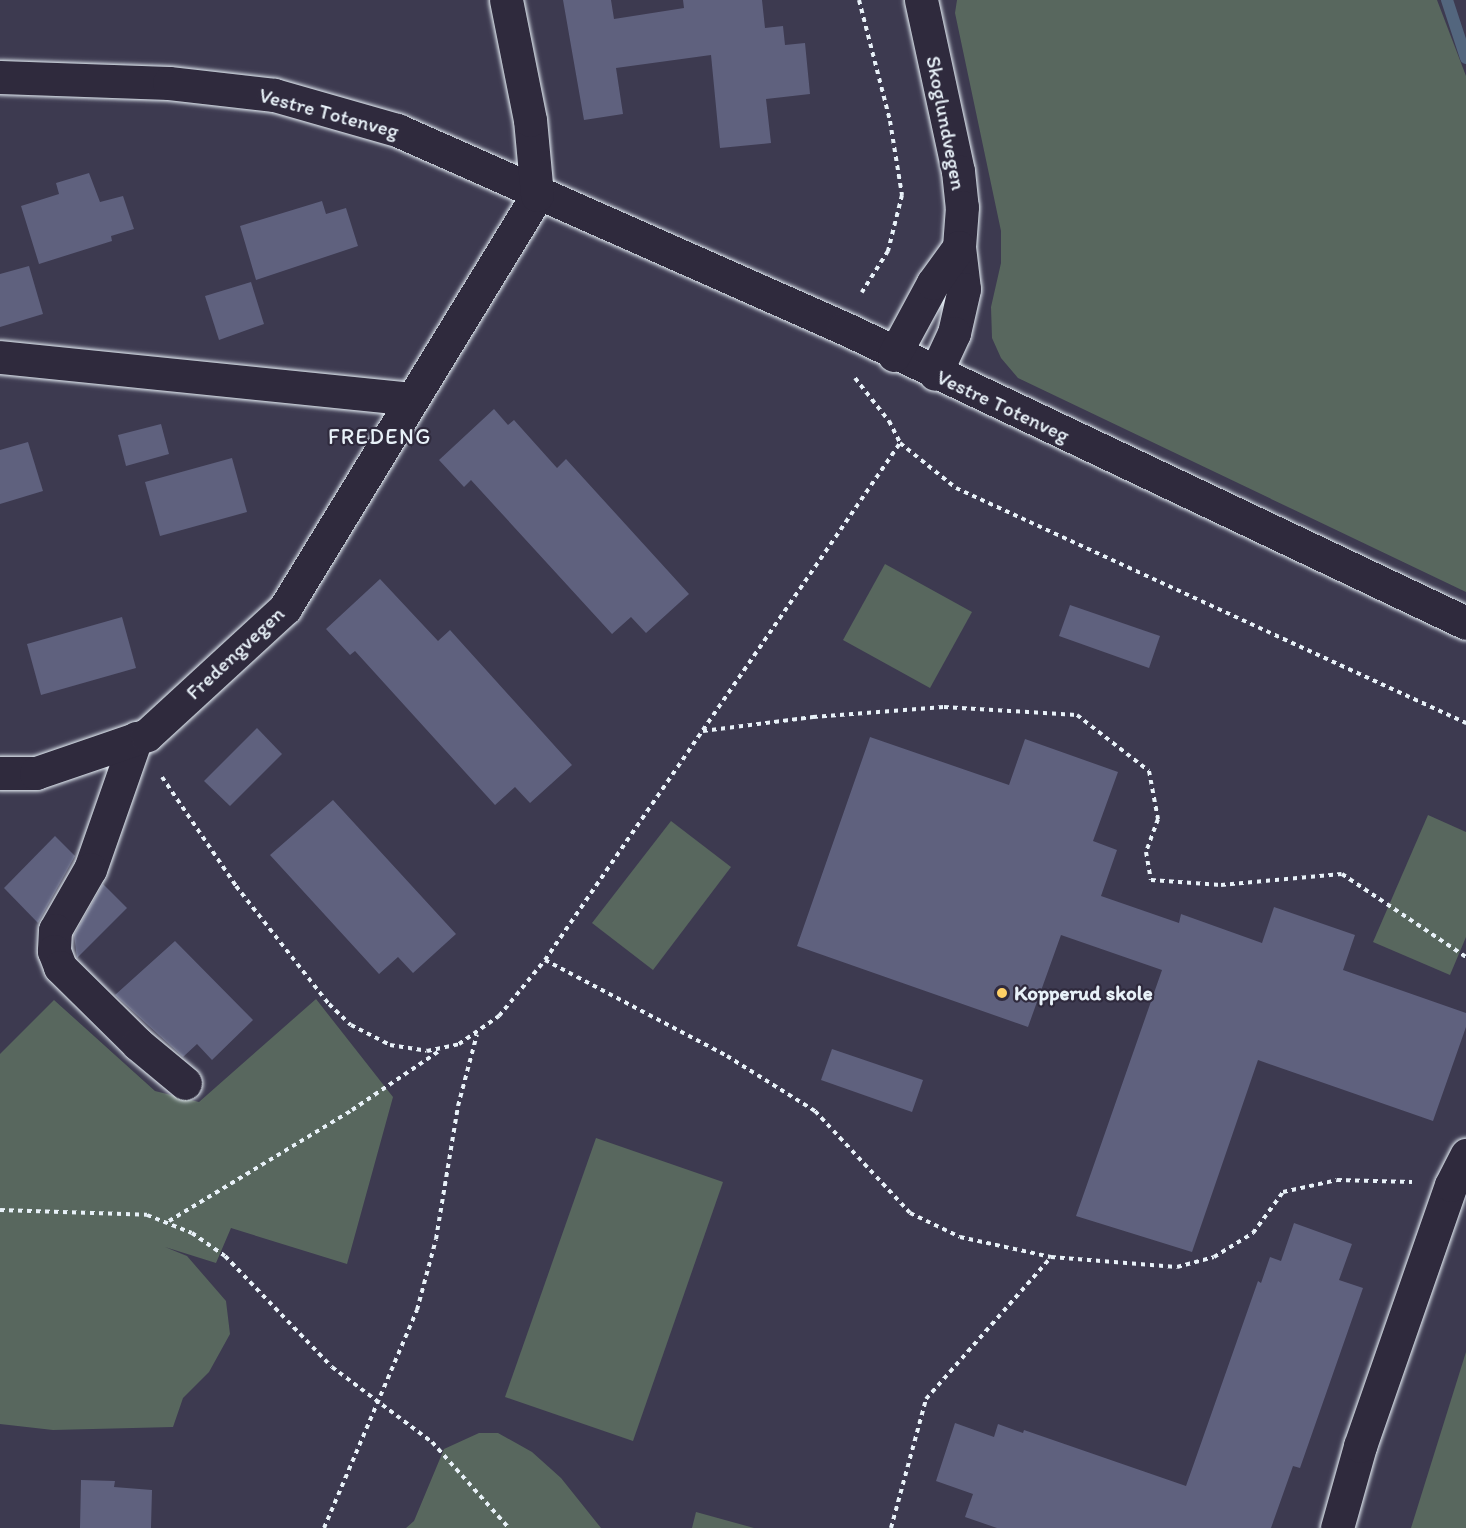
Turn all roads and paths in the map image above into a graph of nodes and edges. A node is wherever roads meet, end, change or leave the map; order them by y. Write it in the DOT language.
graph roads {
  1 [pos="506,0"];
  2 [pos="859,0"];
  3 [pos="921,0"];
  4 [pos="0,77"];
  5 [pos="537,195"];
  6 [pos="959,246"];
  7 [pos="862,292"];
  8 [pos="894,355"];
  9 [pos="0,357"];
  10 [pos="849,371"];
  11 [pos="934,374"];
  12 [pos="410,399"];
  13 [pos="900,443"];
  14 [pos="1466,623"];
  15 [pos="1466,723"];
  16 [pos="703,731"];
  17 [pos="136,738"];
  18 [pos="0,773"];
  19 [pos="1466,957"];
  20 [pos="545,960"];
  21 [pos="477,1033"];
  22 [pos="441,1049"];
  23 [pos="185,1083"];
  24 [pos="1466,1155"];
  25 [pos="1451,1185"];
  26 [pos="0,1210"];
  27 [pos="168,1221"];
  28 [pos="1051,1257"];
  29 [pos="379,1402"];
  30 [pos="324,1528"];
  31 [pos="509,1528"];
  32 [pos="891,1528"];
  33 [pos="1337,1528"];
  1 -- 5 [label="street"];
  2 -- 7 [label="path"];
  3 -- 6 [label="street, Skoglundvegen"];
  4 -- 5 [label="street, Vestre Totenveg"];
  5 -- 8 [label="street, Vestre Totenveg"];
  5 -- 12 [label="street, Fredengvegen"];
  6 -- 8 [label="street"];
  6 -- 11 [label="street, Skoglundvegen"];
  8 -- 11 [label="street, Vestre Totenveg"];
  9 -- 12 [label="street"];
  10 -- 13 [label="path"];
  11 -- 14 [label="street, Vestre Totenveg"];
  12 -- 17 [label="street, Fredengvegen"];
  13 -- 15 [label="path"];
  13 -- 16 [label="path"];
  16 -- 19 [label="path"];
  16 -- 20 [label="path"];
  17 -- 18 [label="street, Fredengvegen"];
  17 -- 22 [label="path"];
  17 -- 23 [label="street"];
  20 -- 21 [label="path"];
  20 -- 28 [label="path"];
  21 -- 22 [label="path"];
  21 -- 29 [label="path"];
  22 -- 27 [label="path"];
  24 -- 25 [label="street"];
  25 -- 28 [label="path"];
  25 -- 33 [label="street"];
  26 -- 27 [label="path"];
  27 -- 29 [label="path"];
  28 -- 32 [label="path"];
  29 -- 30 [label="path"];
  29 -- 31 [label="path"];
}
